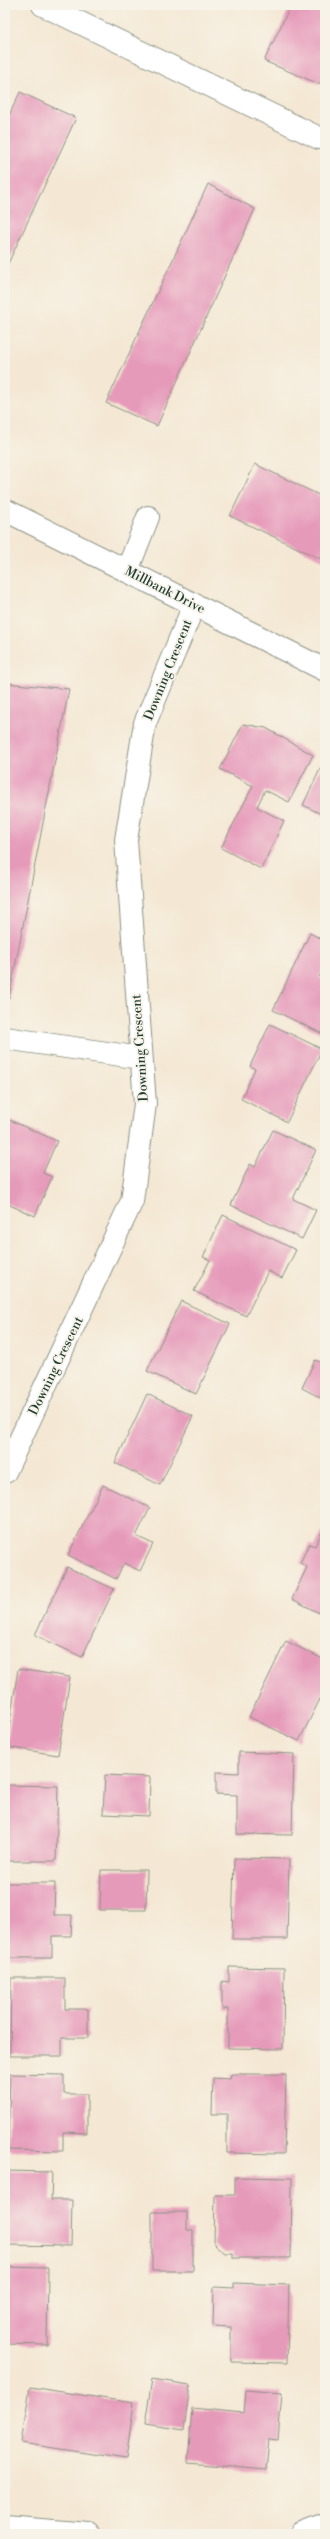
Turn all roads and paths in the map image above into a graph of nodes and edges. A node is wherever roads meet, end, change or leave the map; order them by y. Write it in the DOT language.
graph roads {
  1 [pos="43,5"];
  2 [pos="319,138"];
  3 [pos="5,510"];
  4 [pos="148,517"];
  5 [pos="127,571"];
  6 [pos="194,605"];
  7 [pos="325,670"];
  8 [pos="5,1038"];
  9 [pos="141,1058"];
  10 [pos="5,1472"];
  11 [pos="325,2525"];
  12 [pos="5,2527"];
  13 [pos="89,2534"];
  14 [pos="302,2534"];
  1 -- 2 [label="street"];
  3 -- 5 [label="street, Millbank Drive"];
  4 -- 5 [label="street"];
  5 -- 6 [label="street, Millbank Drive"];
  6 -- 7 [label="street, Millbank Drive"];
  6 -- 9 [label="street, Downing Crescent"];
  8 -- 9 [label="street"];
  9 -- 10 [label="street, Downing Crescent"];
  11 -- 14 [label="street"];
  12 -- 13 [label="street"];
}
